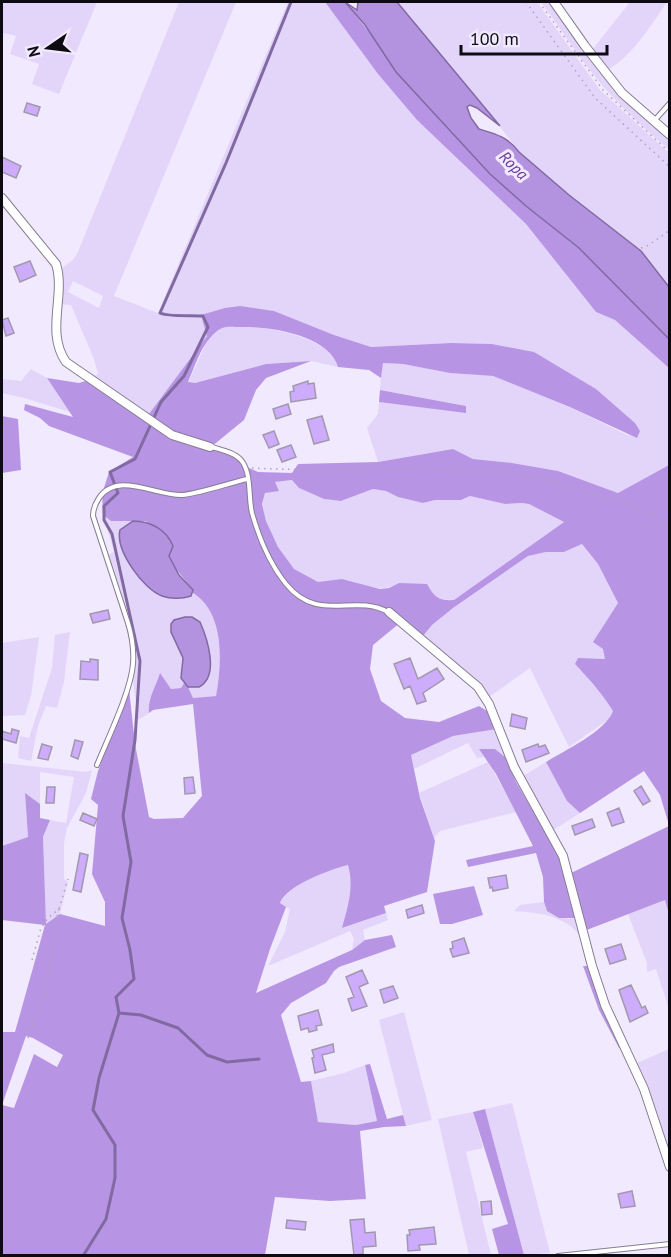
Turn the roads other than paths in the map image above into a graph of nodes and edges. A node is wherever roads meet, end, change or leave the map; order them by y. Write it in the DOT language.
graph roads {
  1 [pos="556,2"];
  2 [pos="669,103"];
  3 [pos="653,121"];
  4 [pos="669,135"];
  5 [pos="2,198"];
  6 [pos="210,447"];
  7 [pos="247,479"];
  8 [pos="389,612"];
  9 [pos="97,765"];
  10 [pos="669,1167"];
  11 [pos="669,1244"];
  12 [pos="558,1256"];
  1 -- 3 [label="street"];
  2 -- 3 [label="lane"];
  3 -- 4 [label="street"];
  5 -- 6 [label="street"];
  6 -- 7 [label="lane"];
  7 -- 8 [label="lane"];
  7 -- 9 [label="lane"];
  8 -- 10 [label="street"];
  11 -- 12 [label="lane"];
}
